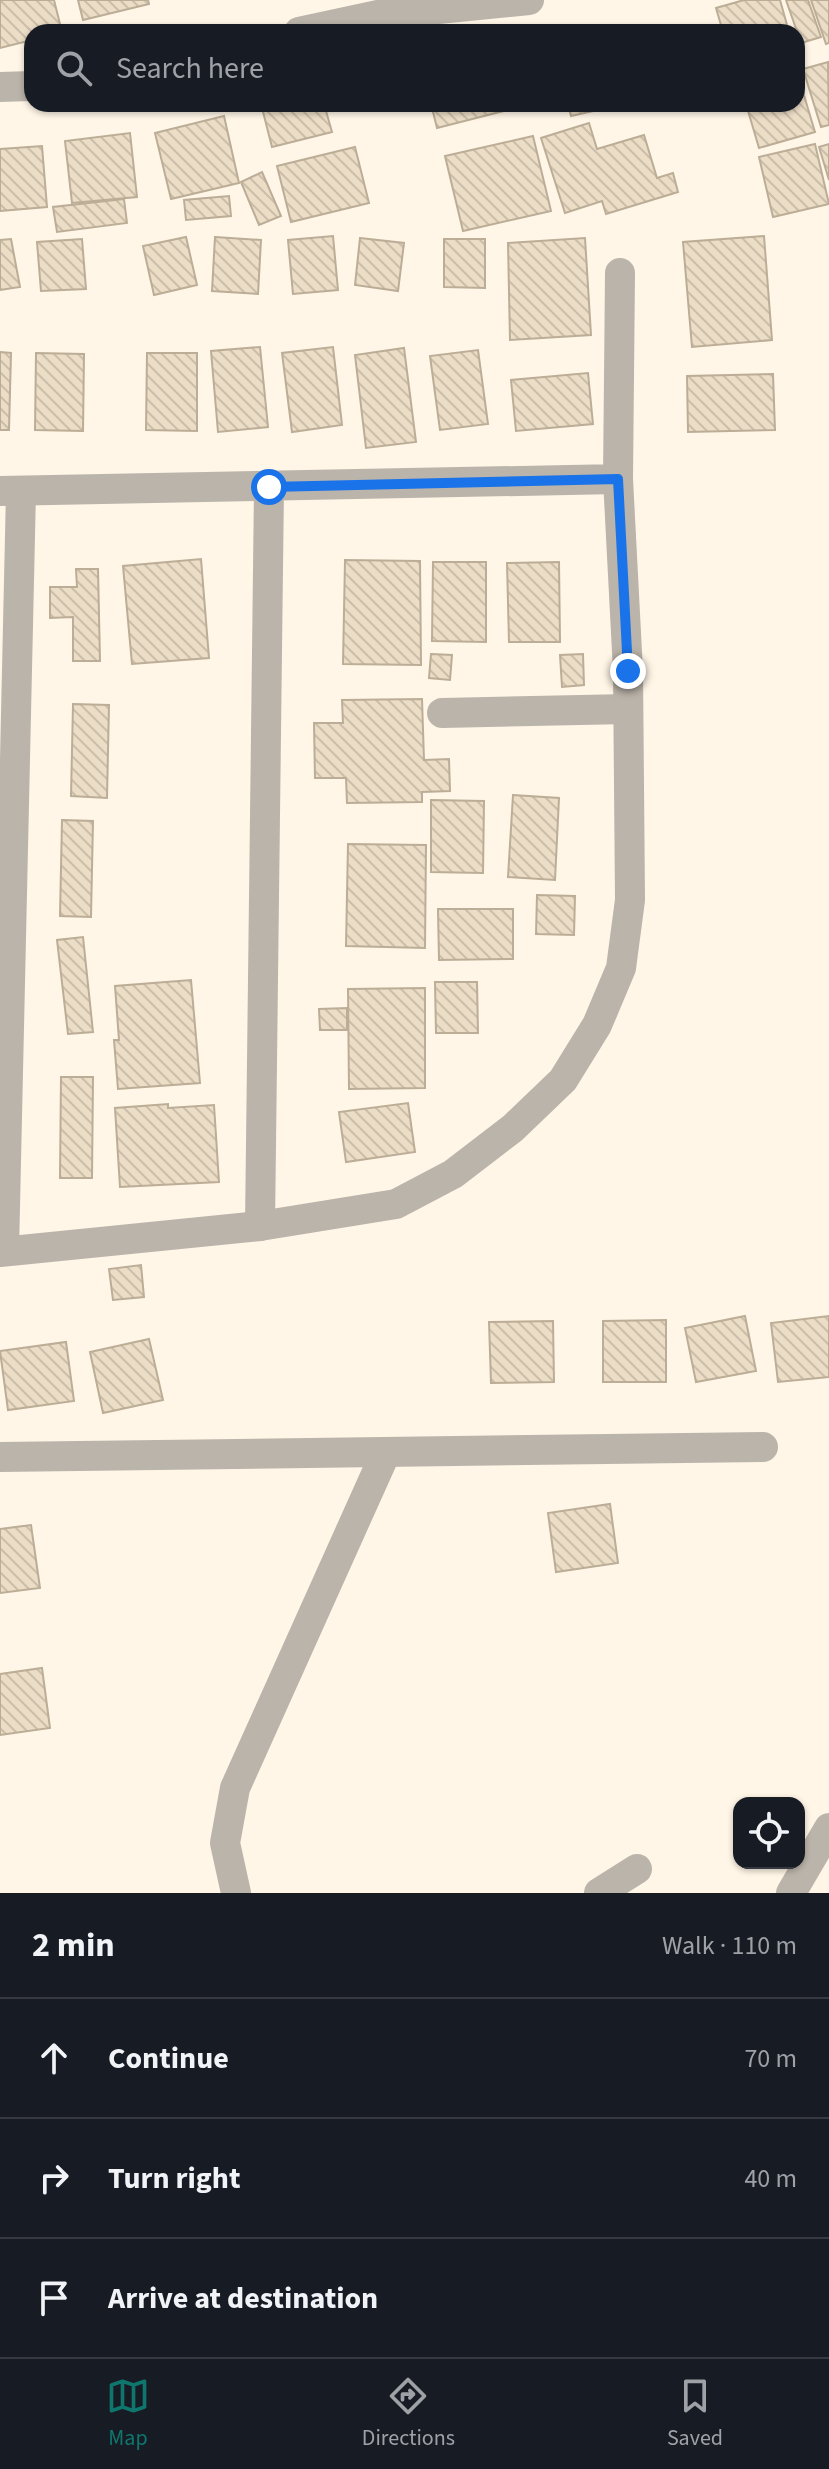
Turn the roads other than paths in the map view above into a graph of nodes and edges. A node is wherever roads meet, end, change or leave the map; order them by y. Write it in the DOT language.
graph roads {
  1 [pos="526,0"];
  2 [pos="336,24"];
  3 [pos="24,86"];
  4 [pos="0,87"];
  5 [pos="620,273"];
  6 [pos="618,479"];
  7 [pos="269,487"];
  8 [pos="11,491"];
  9 [pos="628,709"];
  10 [pos="442,713"];
  11 [pos="260,1226"];
  12 [pos="2,1252"];
  13 [pos="763,1447"];
  14 [pos="386,1452"];
  15 [pos="0,1457"];
  16 [pos="829,1828"];
  17 [pos="637,1869"];
  18 [pos="236,1893"];
  19 [pos="599,1893"];
  20 [pos="791,1893"];
  1 -- 2 [label="street"];
  3 -- 4 [label="street"];
  5 -- 6 [label="street"];
  6 -- 7 [label="street"];
  6 -- 9 [label="street"];
  7 -- 8 [label="street"];
  7 -- 11 [label="street"];
  8 -- 12 [label="street"];
  9 -- 10 [label="street"];
  9 -- 11 [label="street"];
  11 -- 12 [label="street"];
  13 -- 14 [label="street"];
  14 -- 15 [label="street"];
  14 -- 18 [label="street"];
  16 -- 20 [label="street"];
  17 -- 19 [label="street"];
}
